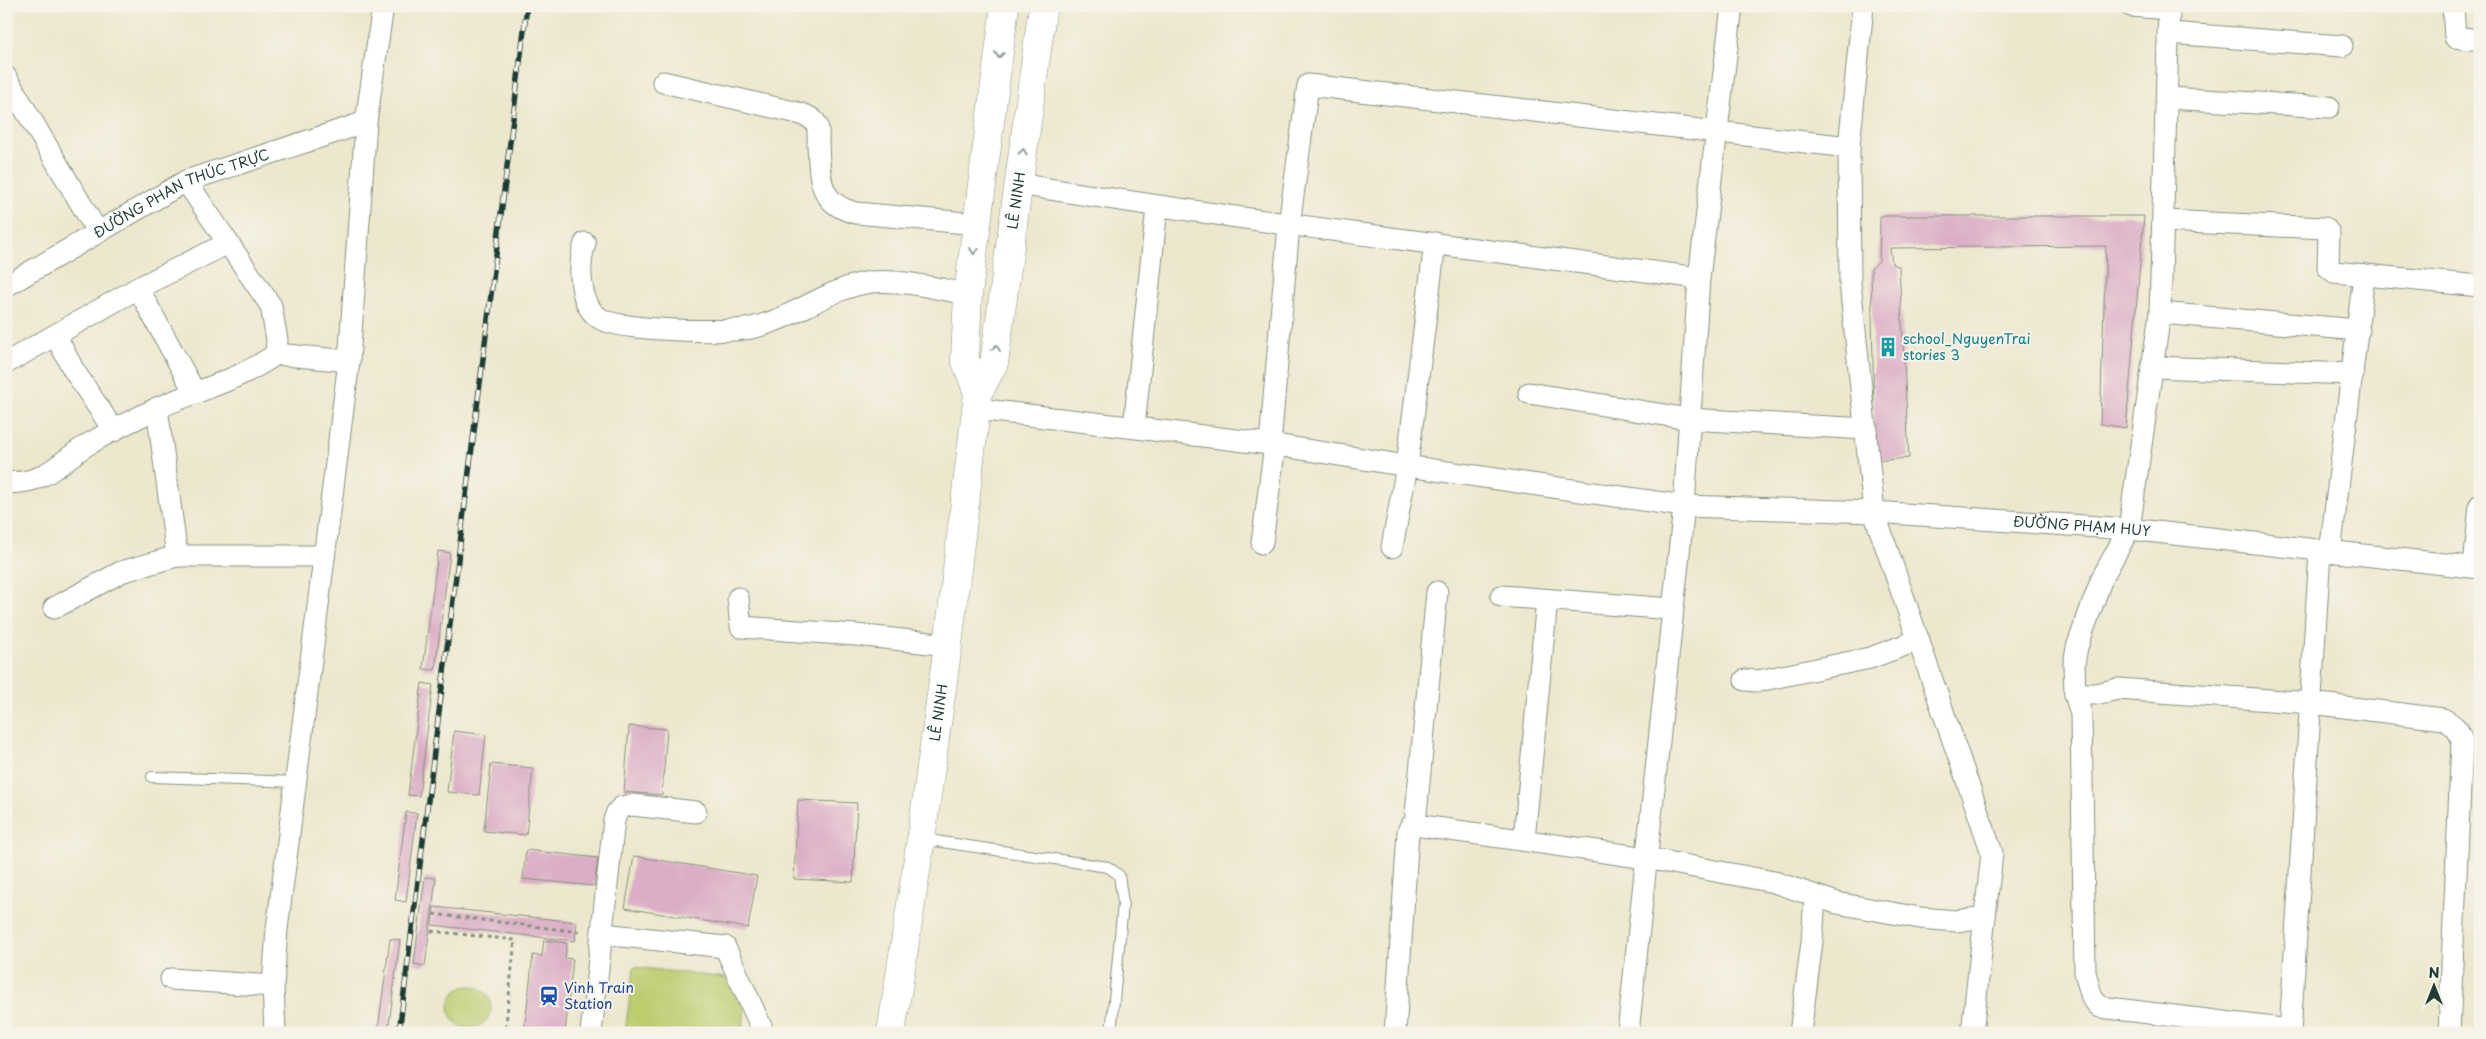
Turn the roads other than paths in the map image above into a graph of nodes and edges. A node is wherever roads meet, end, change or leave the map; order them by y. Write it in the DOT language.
graph roads {
  1 [pos="383,6"];
  2 [pos="1005,6"];
  3 [pos="1043,6"];
  4 [pos="1732,6"];
  5 [pos="1863,6"];
  6 [pos="2132,6"];
  7 [pos="2453,6"];
  8 [pos="2169,8"];
  9 [pos="2169,34"];
  10 [pos="2480,40"];
  11 [pos="2342,46"];
  12 [pos="7,78"];
  13 [pos="663,82"];
  14 [pos="2167,98"];
  15 [pos="2328,107"];
  16 [pos="366,122"];
  17 [pos="1717,133"];
  18 [pos="1848,147"];
  19 [pos="186,181"];
  20 [pos="1018,184"];
  21 [pos="1158,207"];
  22 [pos="2163,222"];
  23 [pos="977,224"];
  24 [pos="1290,225"];
  25 [pos="97,231"];
  26 [pos="228,243"];
  27 [pos="586,243"];
  28 [pos="1435,243"];
  29 [pos="2364,275"];
  30 [pos="1699,278"];
  31 [pos="6,286"];
  32 [pos="2480,286"];
  33 [pos="138,288"];
  34 [pos="968,294"];
  35 [pos="2160,313"];
  36 [pos="2358,330"];
  37 [pos="56,336"];
  38 [pos="276,354"];
  39 [pos="350,361"];
  40 [pos="6,363"];
  41 [pos="2152,368"];
  42 [pos="2353,374"];
  43 [pos="195,393"];
  44 [pos="1529,393"];
  45 [pos="978,401"];
  46 [pos="157,408"];
  47 [pos="1689,419"];
  48 [pos="1134,427"];
  49 [pos="1867,429"];
  50 [pos="114,432"];
  51 [pos="1270,444"];
  52 [pos="1407,466"];
  53 [pos="6,482"];
  54 [pos="2480,505"];
  55 [pos="1684,506"];
  56 [pos="1874,512"];
  57 [pos="2129,529"];
  58 [pos="1262,543"];
  59 [pos="1392,547"];
  60 [pos="2325,552"];
  61 [pos="177,556"];
  62 [pos="324,556"];
  63 [pos="2477,568"];
  64 [pos="1437,592"];
  65 [pos="1501,596"];
  66 [pos="738,598"];
  67 [pos="1547,600"];
  68 [pos="54,608"];
  69 [pos="1672,609"];
  70 [pos="1919,640"];
  71 [pos="948,644"];
  72 [pos="1745,680"];
  73 [pos="2076,694"];
  74 [pos="2311,704"];
  75 [pos="152,777"];
  76 [pos="297,782"];
  77 [pos="696,812"];
  78 [pos="1415,825"];
  79 [pos="921,839"];
  80 [pos="1524,839"];
  81 [pos="1646,858"];
  82 [pos="1815,896"];
  83 [pos="1985,917"];
  84 [pos="603,934"];
  85 [pos="171,979"];
  86 [pos="273,986"];
  87 [pos="2290,1031"];
  88 [pos="275,1033"];
  89 [pos="592,1033"];
  90 [pos="764,1033"];
  91 [pos="890,1033"];
  92 [pos="1111,1033"];
  93 [pos="1395,1033"];
  94 [pos="1628,1033"];
  95 [pos="1800,1033"];
  96 [pos="1972,1033"];
  97 [pos="2448,1033"];
  1 -- 16 [label="street"];
  2 -- 23 [label="street, LÊ NINH, one-way"];
  20 -- 3 [label="street, LÊ NINH, one-way"];
  4 -- 17 [label="street"];
  5 -- 18 [label="street"];
  6 -- 8 [label="street"];
  7 -- 10 [label="street"];
  8 -- 9 [label="street"];
  9 -- 11 [label="street"];
  9 -- 14 [label="street"];
  12 -- 25 [label="street"];
  13 -- 23 [label="street"];
  14 -- 15 [label="street"];
  14 -- 22 [label="street"];
  16 -- 19 [label="street, ĐƯỜNG PHAN THÚC TRỰC"];
  16 -- 39 [label="street"];
  17 -- 18 [label="street"];
  17 -- 24 [label="street"];
  17 -- 30 [label="street"];
  18 -- 49 [label="street"];
  19 -- 25 [label="street, ĐƯỜNG PHAN THÚC TRỰC"];
  19 -- 26 [label="street"];
  20 -- 21 [label="street"];
  45 -- 20 [label="street, LÊ NINH, one-way"];
  21 -- 24 [label="street"];
  21 -- 48 [label="street"];
  22 -- 29 [label="street"];
  22 -- 35 [label="street"];
  23 -- 34 [label="street, LÊ NINH, one-way"];
  24 -- 28 [label="street"];
  24 -- 51 [label="street"];
  25 -- 31 [label="street, ĐƯỜNG PHAN THÚC TRỰC"];
  26 -- 33 [label="street"];
  26 -- 38 [label="street"];
  27 -- 34 [label="street"];
  28 -- 30 [label="street"];
  28 -- 52 [label="street"];
  29 -- 32 [label="street"];
  29 -- 36 [label="street"];
  30 -- 47 [label="street"];
  33 -- 37 [label="street"];
  33 -- 43 [label="street"];
  34 -- 45 [label="street, LÊ NINH"];
  35 -- 36 [label="street"];
  35 -- 41 [label="street"];
  36 -- 42 [label="street"];
  37 -- 40 [label="street"];
  37 -- 50 [label="street"];
  38 -- 39 [label="street"];
  38 -- 43 [label="street"];
  39 -- 62 [label="street"];
  41 -- 42 [label="street"];
  41 -- 57 [label="street"];
  42 -- 60 [label="street"];
  43 -- 46 [label="street"];
  44 -- 47 [label="street"];
  45 -- 48 [label="street, ĐƯỜNG PHẠM HUY"];
  45 -- 71 [label="street, LÊ NINH"];
  46 -- 50 [label="street"];
  46 -- 61 [label="street"];
  47 -- 49 [label="street"];
  47 -- 55 [label="street"];
  48 -- 51 [label="street, ĐƯỜNG PHẠM HUY"];
  49 -- 56 [label="street"];
  50 -- 53 [label="street"];
  51 -- 52 [label="street, ĐƯỜNG PHẠM HUY"];
  51 -- 58 [label="street"];
  52 -- 55 [label="street, ĐƯỜNG PHẠM HUY"];
  52 -- 59 [label="street"];
  54 -- 63 [label="street"];
  55 -- 56 [label="street, ĐƯỜNG PHẠM HUY"];
  55 -- 69 [label="street"];
  56 -- 57 [label="street, ĐƯỜNG PHẠM HUY"];
  56 -- 70 [label="street"];
  57 -- 60 [label="street, ĐƯỜNG PHẠM HUY"];
  57 -- 73 [label="street"];
  60 -- 63 [label="street, ĐƯỜNG PHẠM HUY"];
  60 -- 74 [label="street"];
  61 -- 62 [label="street"];
  61 -- 68 [label="street"];
  62 -- 76 [label="street"];
  64 -- 78 [label="street"];
  65 -- 67 [label="street"];
  66 -- 71 [label="street"];
  67 -- 69 [label="street"];
  67 -- 80 [label="street"];
  69 -- 81 [label="street"];
  70 -- 72 [label="street"];
  70 -- 83 [label="street"];
  71 -- 79 [label="street, LÊ NINH"];
  73 -- 74 [label="street"];
  73 -- 87 [label="street"];
  74 -- 87 [label="street"];
  74 -- 97 [label="street"];
  75 -- 76 [label="lane"];
  76 -- 86 [label="street"];
  77 -- 84 [label="street"];
  78 -- 80 [label="street"];
  78 -- 93 [label="street"];
  79 -- 91 [label="street, LÊ NINH"];
  79 -- 92 [label="lane"];
  80 -- 81 [label="street"];
  81 -- 82 [label="street"];
  81 -- 94 [label="street"];
  82 -- 83 [label="street"];
  82 -- 95 [label="street"];
  83 -- 96 [label="street"];
  84 -- 89 [label="street"];
  84 -- 90 [label="street"];
  85 -- 86 [label="street"];
  86 -- 88 [label="street"];
}
